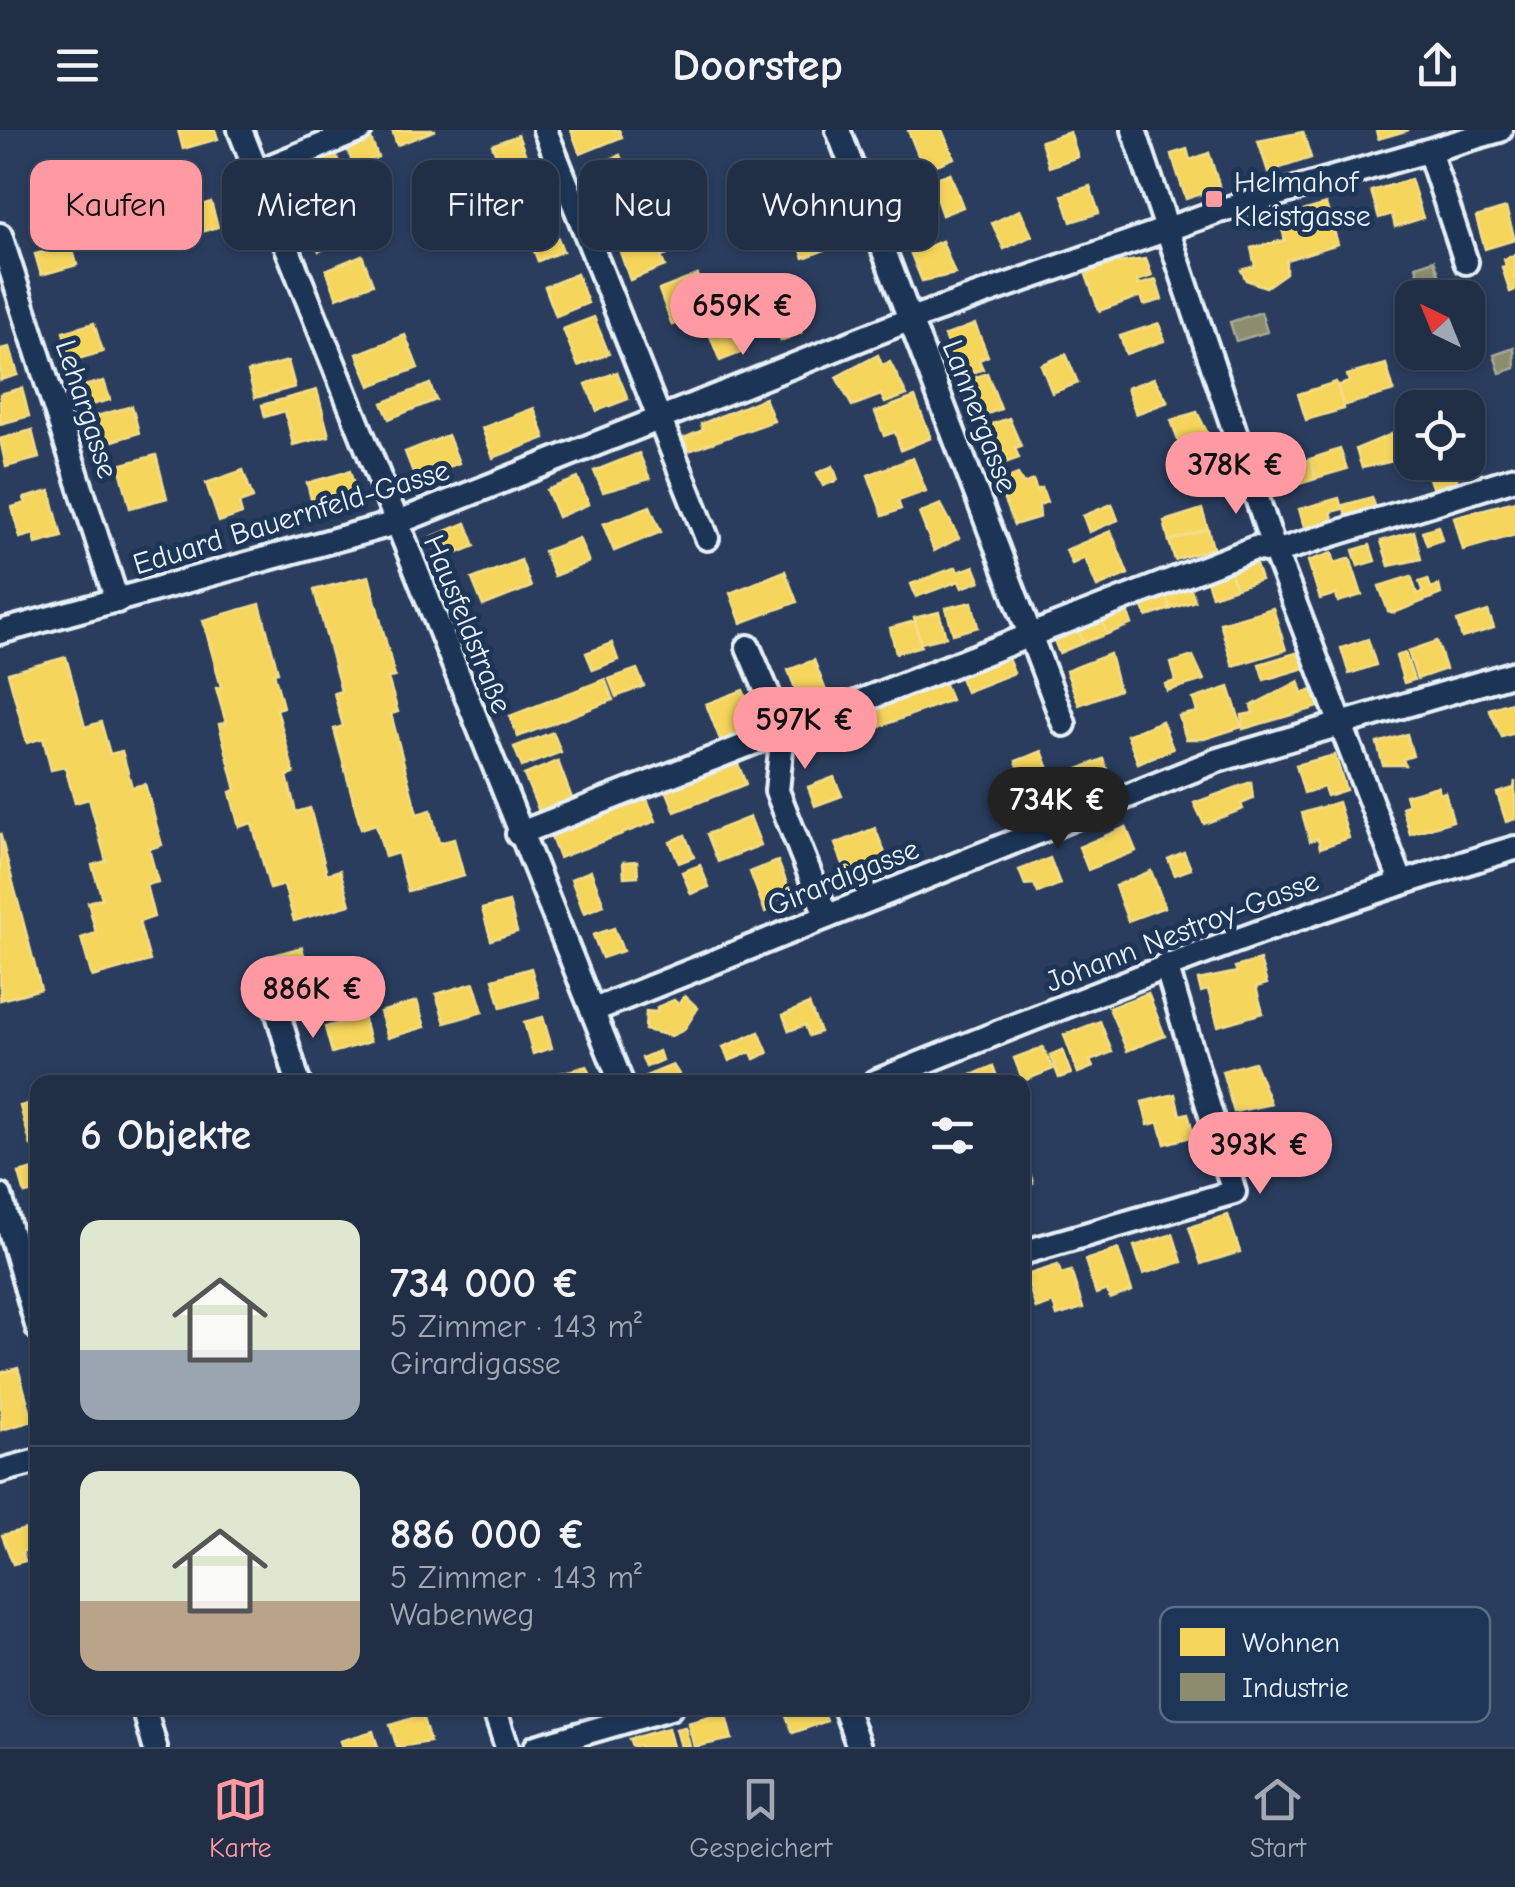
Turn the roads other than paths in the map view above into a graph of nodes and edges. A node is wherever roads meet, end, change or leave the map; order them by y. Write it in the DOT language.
graph roads {
  1 [pos="240,130"];
  2 [pos="360,130"];
  3 [pos="545,130"];
  4 [pos="838,130"];
  5 [pos="1134,130"];
  6 [pos="1500,130"];
  7 [pos="1456,136"];
  8 [pos="1428,151"];
  9 [pos="252,160"];
  10 [pos="286,160"];
  11 [pos="1170,228"];
  12 [pos="0,235"];
  13 [pos="288,250"];
  14 [pos="1466,262"];
  15 [pos="911,319"];
  16 [pos="660,419"];
  17 [pos="1515,478"];
  18 [pos="396,523"];
  19 [pos="707,538"];
  20 [pos="1275,552"];
  21 [pos="117,600"];
  22 [pos="0,632"];
  23 [pos="1030,632"];
  24 [pos="748,646"];
  25 [pos="1515,673"];
  26 [pos="1064,724"];
  27 [pos="1342,725"];
  28 [pos="783,729"];
  29 [pos="518,834"];
  30 [pos="1515,848"];
  31 [pos="1401,881"];
  32 [pos="826,915"];
  33 [pos="1166,965"];
  34 [pos="594,1010"];
  35 [pos="278,1014"];
  36 [pos="296,1075"];
  37 [pos="619,1075"];
  38 [pos="891,1075"];
  39 [pos="0,1196"];
  40 [pos="1030,1250"];
  41 [pos="30,1300"];
  42 [pos="30,1463"];
  43 [pos="0,1471"];
  44 [pos="146,1715"];
  45 [pos="497,1715"];
  46 [pos="646,1715"];
  47 [pos="848,1715"];
  48 [pos="155,1747"];
  49 [pos="508,1747"];
  50 [pos="536,1747"];
  51 [pos="859,1747"];
  1 -- 9 [label="street, Hausfeldstraße"];
  2 -- 10 [label="street"];
  3 -- 16 [label="street"];
  4 -- 15 [label="street, Lannergasse"];
  5 -- 11 [label="street"];
  6 -- 7 [label="street, Eduard Bauernfeld-Gasse"];
  7 -- 8 [label="street, Eduard Bauernfeld-Gasse"];
  8 -- 11 [label="street, Eduard Bauernfeld-Gasse"];
  8 -- 14 [label="street"];
  11 -- 15 [label="street, Eduard Bauernfeld-Gasse"];
  11 -- 20 [label="street"];
  12 -- 21 [label="street, Lehargasse"];
  13 -- 18 [label="street, Hausfeldstraße"];
  15 -- 16 [label="street, Eduard Bauernfeld-Gasse"];
  15 -- 23 [label="street, Lannergasse"];
  16 -- 18 [label="street, Eduard Bauernfeld-Gasse"];
  16 -- 19 [label="street"];
  17 -- 20 [label="street"];
  18 -- 21 [label="street, Eduard Bauernfeld-Gasse"];
  18 -- 29 [label="street, Hausfeldstraße"];
  20 -- 23 [label="street"];
  20 -- 27 [label="street"];
  21 -- 22 [label="street, Eduard Bauernfeld-Gasse"];
  23 -- 26 [label="street, Lannergasse"];
  23 -- 28 [label="street"];
  24 -- 28 [label="street"];
  25 -- 27 [label="street, Girardigasse"];
  27 -- 31 [label="street"];
  27 -- 32 [label="street, Girardigasse"];
  28 -- 29 [label="street"];
  28 -- 32 [label="street"];
  29 -- 34 [label="street, Hausfeldstraße"];
  30 -- 31 [label="street, Johann Nestroy-Gasse"];
  31 -- 33 [label="street, Johann Nestroy-Gasse"];
  32 -- 34 [label="street, Girardigasse"];
  33 -- 38 [label="street, Johann Nestroy-Gasse"];
  33 -- 40 [label="street"];
  34 -- 37 [label="street, Hausfeldstraße"];
  35 -- 36 [label="street"];
  39 -- 41 [label="street"];
  42 -- 43 [label="street"];
  44 -- 48 [label="street"];
  45 -- 49 [label="street"];
  46 -- 50 [label="street"];
  47 -- 51 [label="street"];
}
